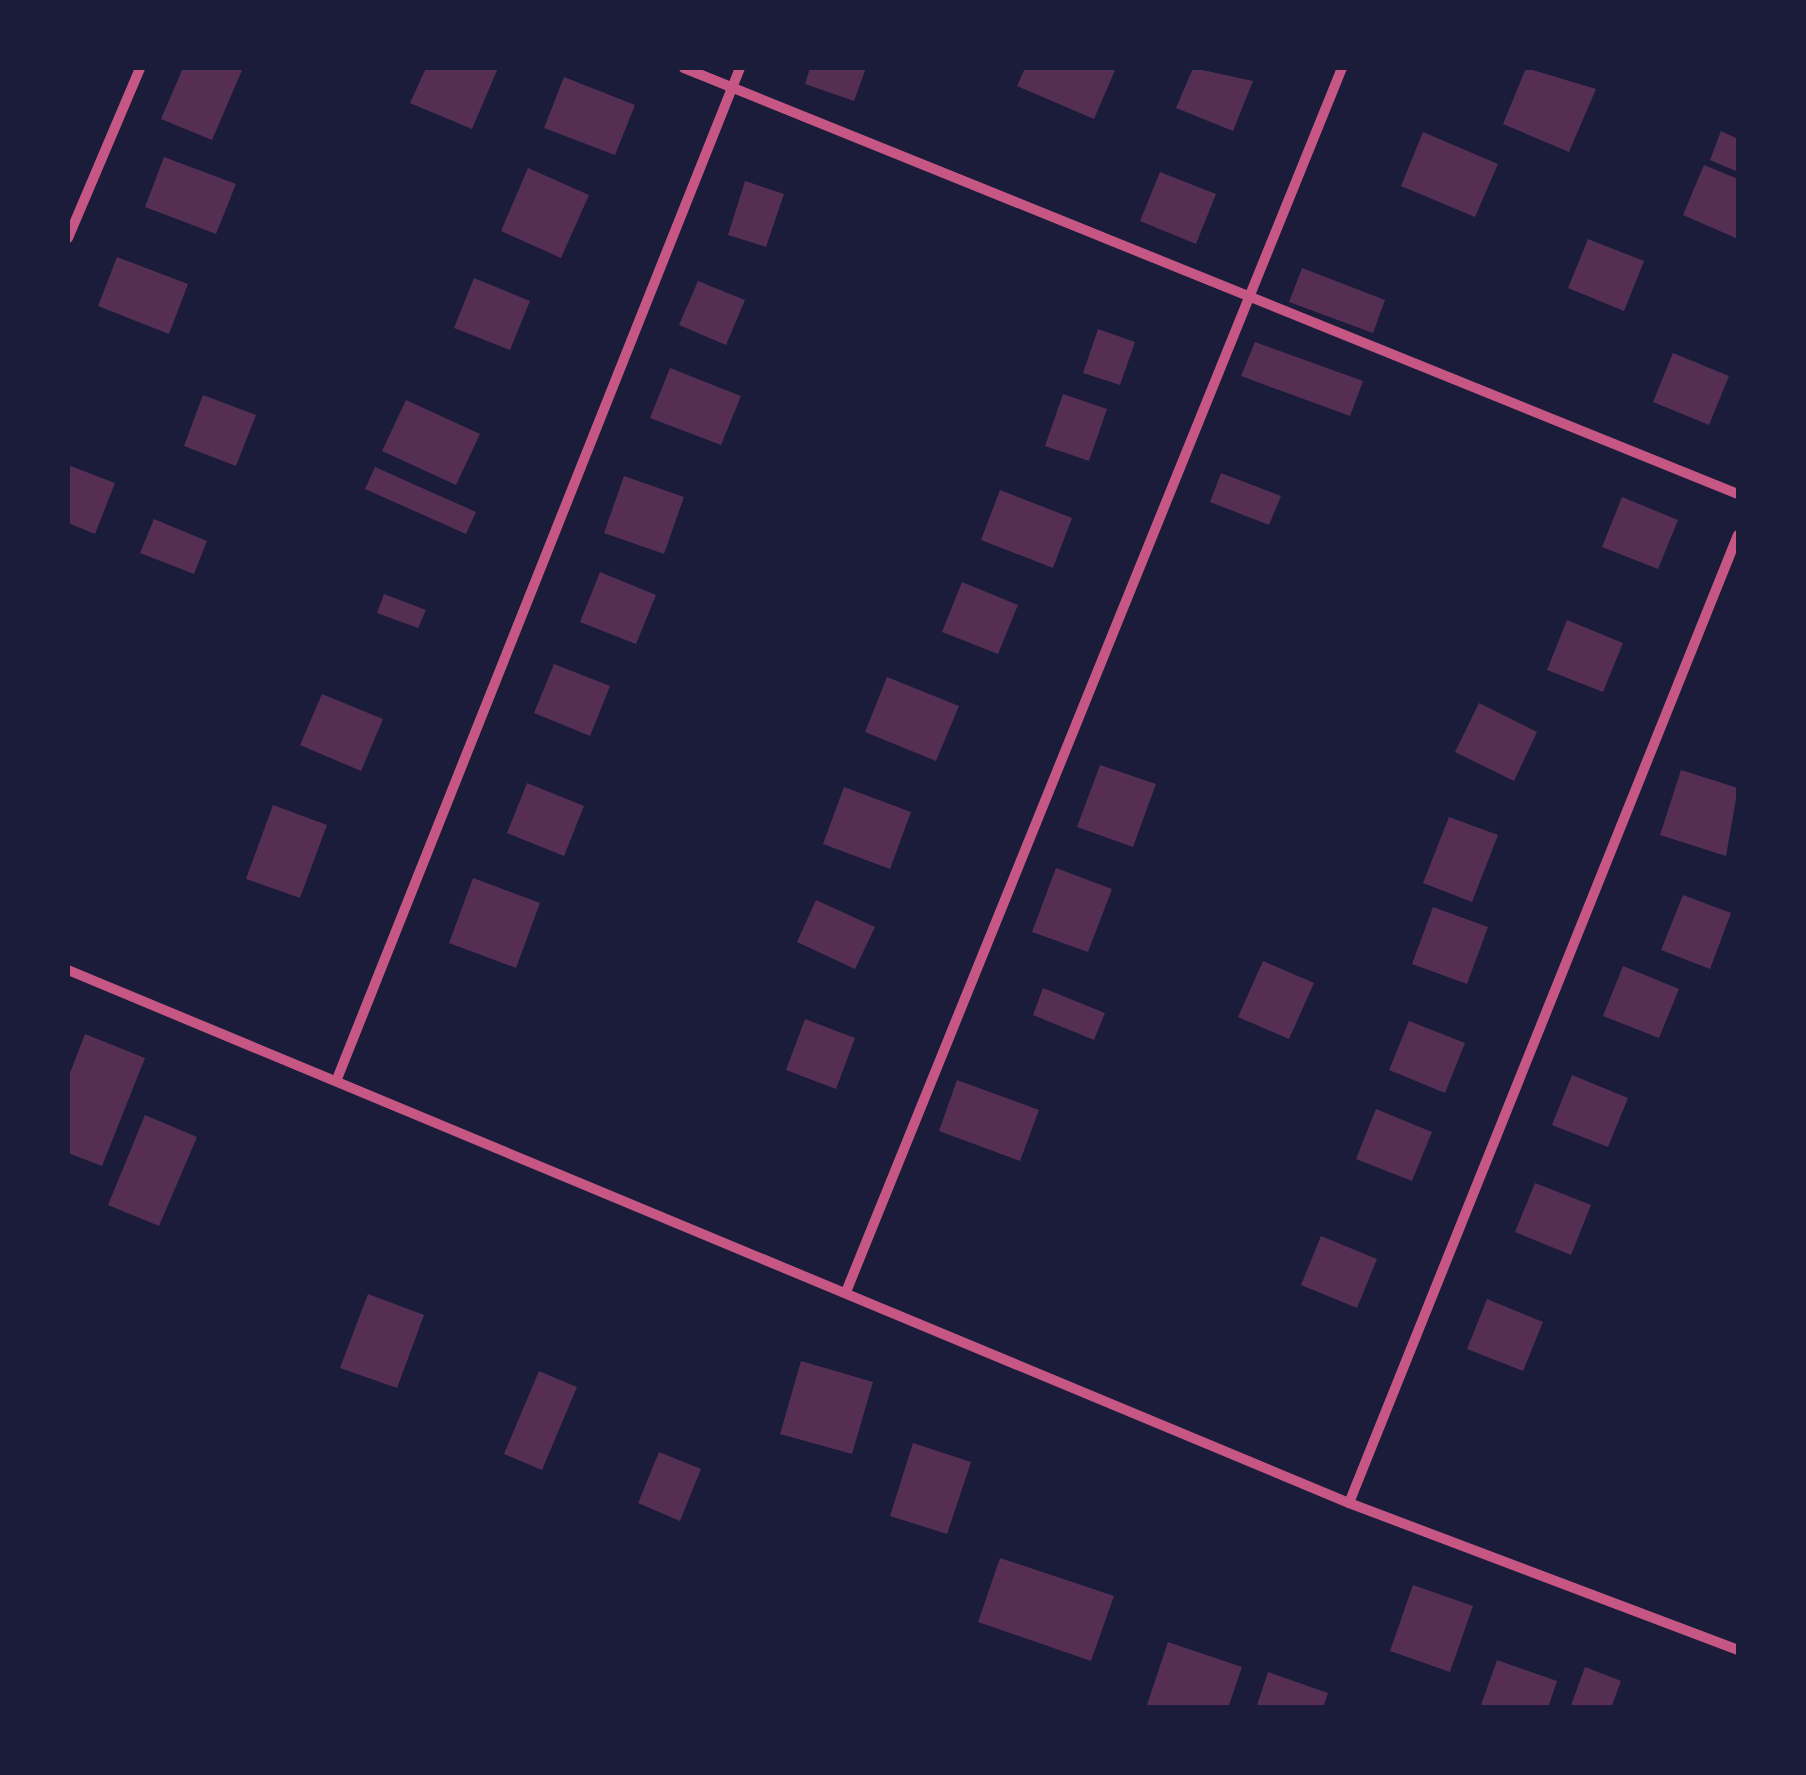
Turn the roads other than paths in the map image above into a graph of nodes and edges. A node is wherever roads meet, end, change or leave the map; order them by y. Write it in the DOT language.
graph roads {
  1 [pos="140,68"];
  2 [pos="684,68"];
  3 [pos="740,68"];
  4 [pos="1342,68"];
  5 [pos="732,86"];
  6 [pos="68,238"];
  7 [pos="1248,302"];
  8 [pos="1738,494"];
  9 [pos="1738,535"];
  10 [pos="68,970"];
  11 [pos="338,1079"];
  12 [pos="846,1292"];
  13 [pos="1350,1503"];
  14 [pos="1738,1650"];
  1 -- 6 [label="street"];
  2 -- 5 [label="street"];
  3 -- 5 [label="street"];
  4 -- 7 [label="street"];
  5 -- 7 [label="street"];
  5 -- 11 [label="street"];
  7 -- 8 [label="street"];
  7 -- 12 [label="street"];
  9 -- 13 [label="street"];
  10 -- 11 [label="street"];
  11 -- 12 [label="street"];
  12 -- 13 [label="street"];
  13 -- 14 [label="street"];
}
